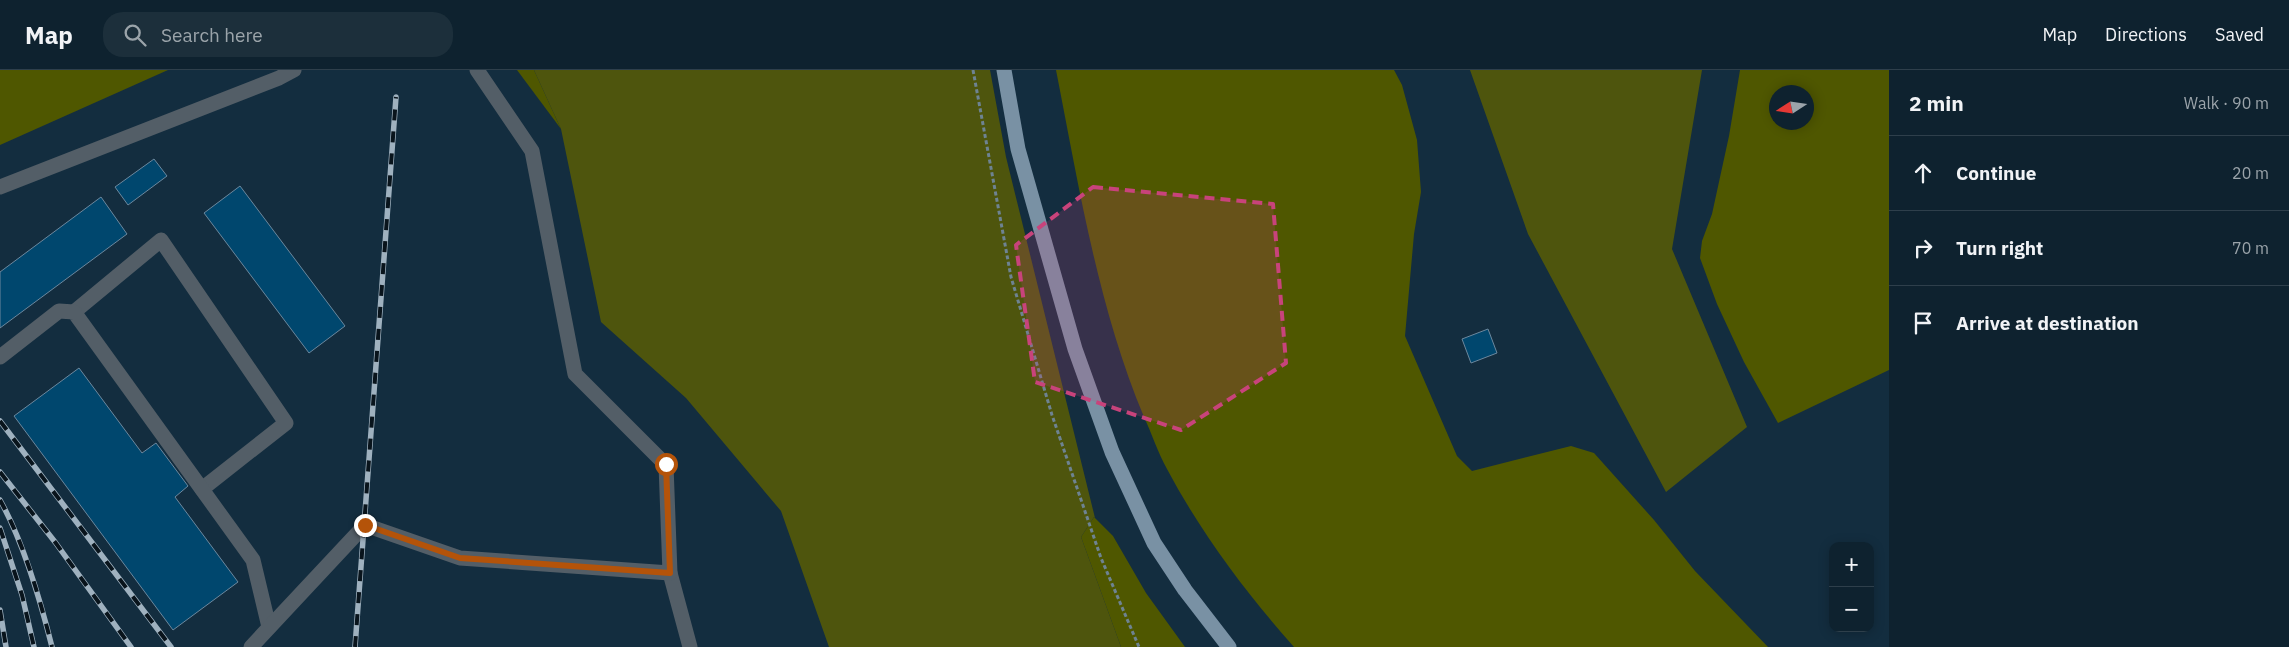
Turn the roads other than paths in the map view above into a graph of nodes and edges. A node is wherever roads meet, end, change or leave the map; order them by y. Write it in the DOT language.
graph roads {
  1 [pos="294,70"];
  2 [pos="477,70"];
  3 [pos="1004,70"];
  4 [pos="0,187"];
  5 [pos="74,312"];
  6 [pos="0,357"];
  7 [pos="202,489"];
  8 [pos="670,573"];
  9 [pos="269,627"];
  10 [pos="251,647"];
  11 [pos="690,647"];
  12 [pos="1230,647"];
  1 -- 4 [label="lane"];
  2 -- 8 [label="lane"];
  3 -- 12 [label="main road"];
  5 -- 6 [label="lane"];
  5 -- 7 [label="lane"];
  5 -- 7 [label="lane"];
  7 -- 9 [label="lane"];
  8 -- 9 [label="lane"];
  8 -- 11 [label="lane"];
  9 -- 10 [label="lane"];
}
